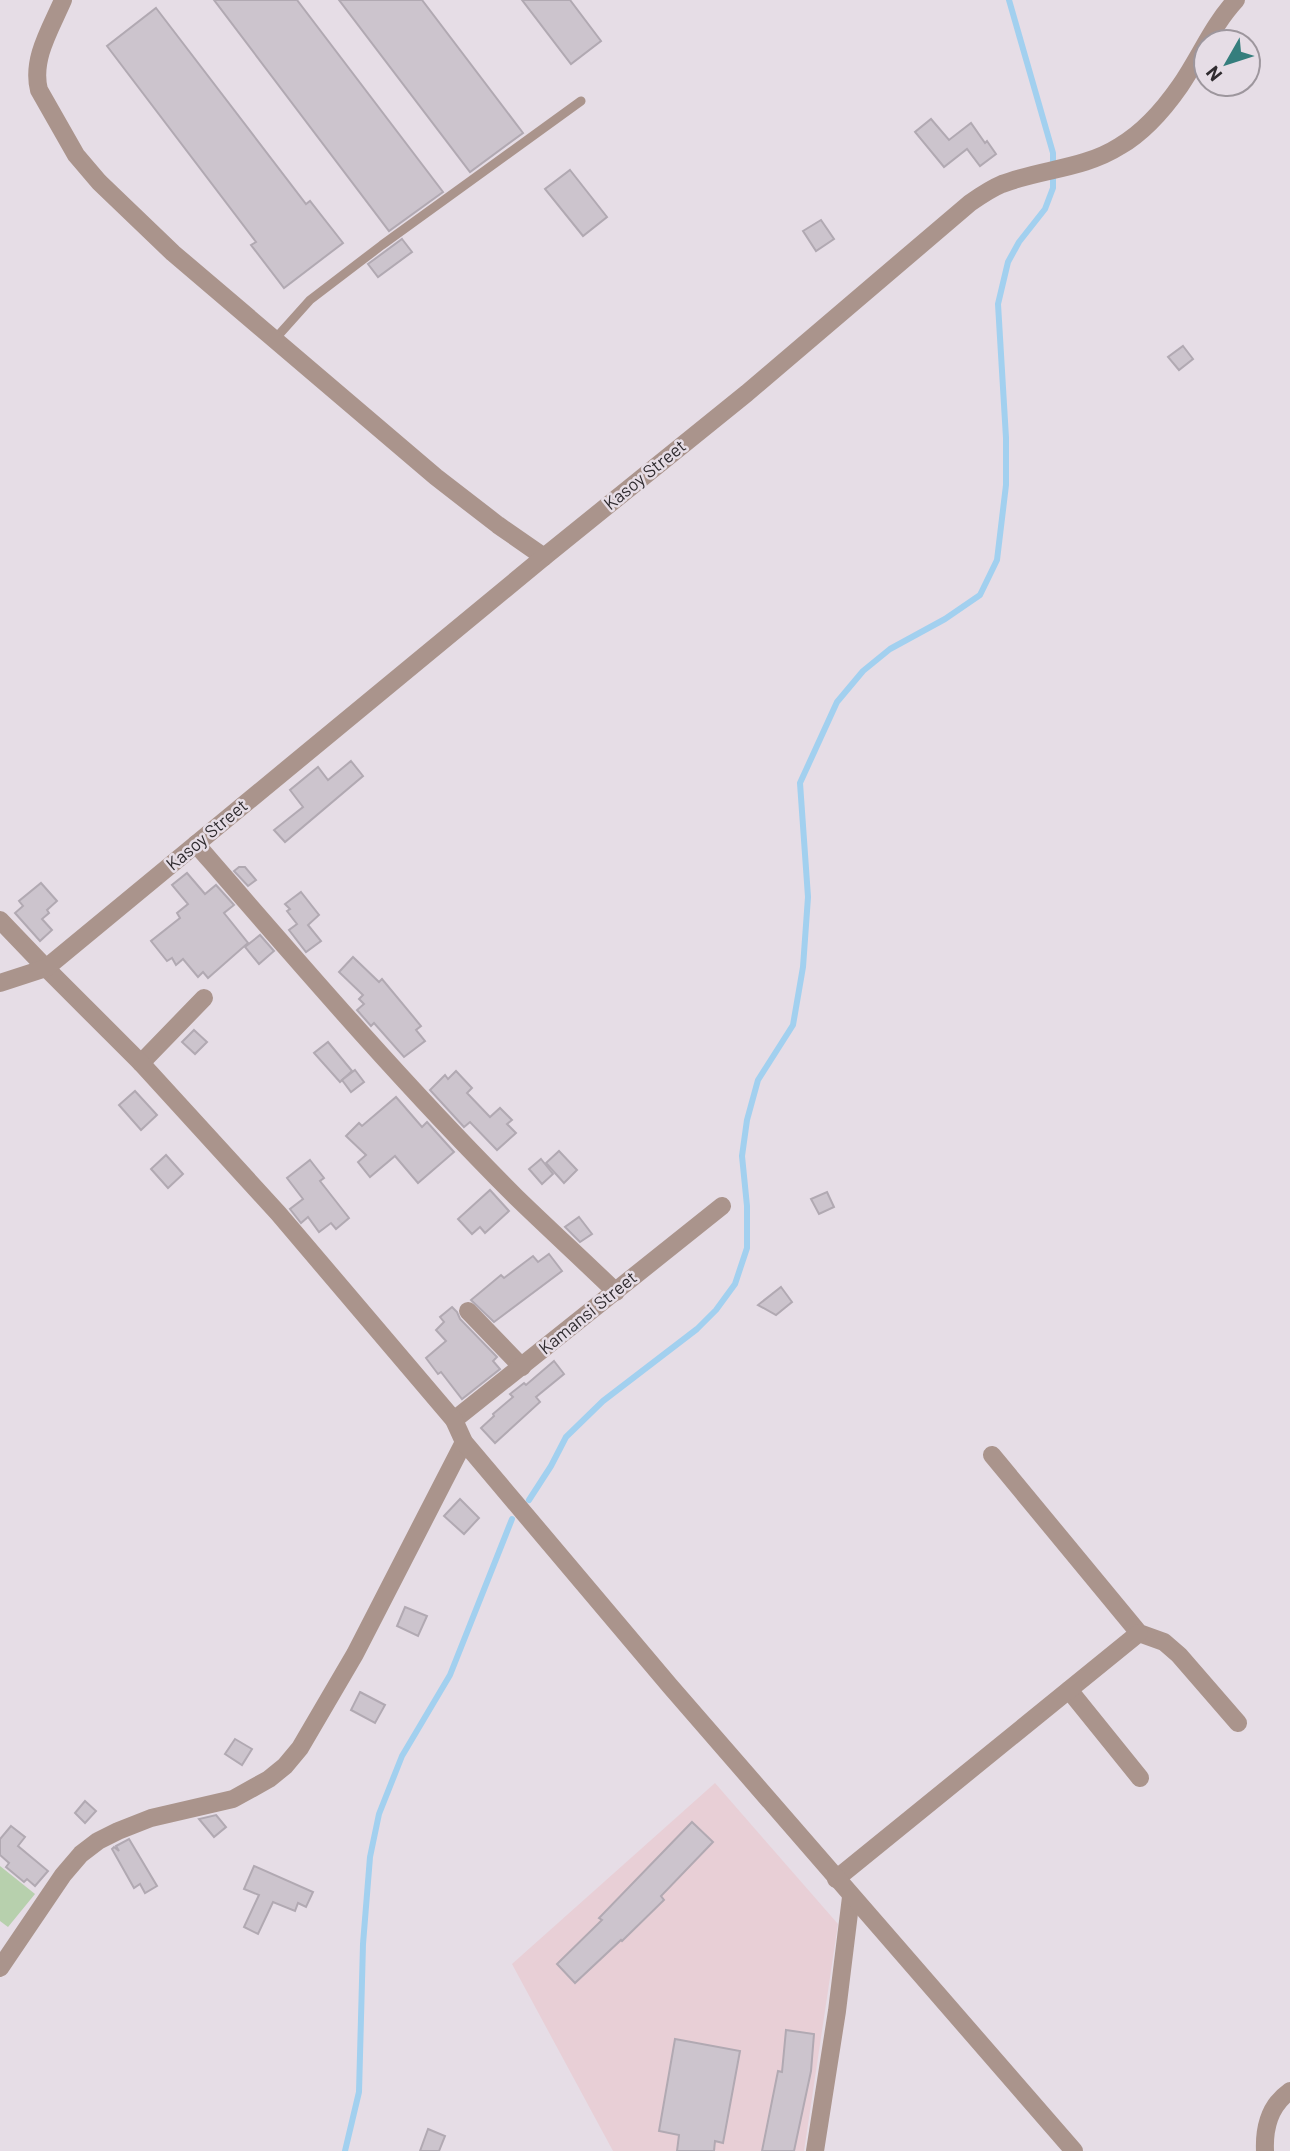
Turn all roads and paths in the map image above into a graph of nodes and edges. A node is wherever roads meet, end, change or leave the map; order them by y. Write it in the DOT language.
graph roads {
  1 [pos="64,0"];
  2 [pos="1236,0"];
  3 [pos="581,101"];
  4 [pos="275,339"];
  5 [pos="544,557"];
  6 [pos="196,844"];
  7 [pos="0,920"];
  8 [pos="46,968"];
  9 [pos="0,983"];
  10 [pos="204,998"];
  11 [pos="141,1063"];
  12 [pos="722,1206"];
  13 [pos="616,1292"];
  14 [pos="468,1311"];
  15 [pos="522,1367"];
  16 [pos="454,1420"];
  17 [pos="464,1442"];
  18 [pos="992,1455"];
  19 [pos="1139,1633"];
  20 [pos="1069,1690"];
  21 [pos="1238,1723"];
  22 [pos="1140,1778"];
  23 [pos="836,1879"];
  24 [pos="851,1897"];
  25 [pos="8,1943"];
  26 [pos="0,1968"];
  27 [pos="1290,2091"];
  28 [pos="815,2151"];
  29 [pos="1074,2151"];
  30 [pos="1265,2151"];
  1 -- 4 [label="street"];
  2 -- 5 [label="street, Kasoy Street"];
  3 -- 4 [label="lane"];
  4 -- 5 [label="street"];
  5 -- 6 [label="street, Kasoy Street"];
  6 -- 8 [label="street, Kasoy Street"];
  6 -- 13 [label="street"];
  7 -- 8 [label="street"];
  8 -- 9 [label="street"];
  8 -- 11 [label="street"];
  10 -- 11 [label="street"];
  11 -- 16 [label="street"];
  12 -- 13 [label="street, Kamansi Street"];
  13 -- 15 [label="street, Kamansi Street"];
  14 -- 15 [label="street"];
  15 -- 16 [label="street, Kamansi Street"];
  16 -- 17 [label="street"];
  17 -- 23 [label="street"];
  17 -- 25 [label="street"];
  18 -- 19 [label="street"];
  19 -- 20 [label="street"];
  19 -- 21 [label="street"];
  20 -- 22 [label="street"];
  20 -- 23 [label="street"];
  23 -- 24 [label="street"];
  24 -- 28 [label="street"];
  24 -- 29 [label="street"];
  25 -- 26 [label="street"];
  27 -- 30 [label="street"];
}
